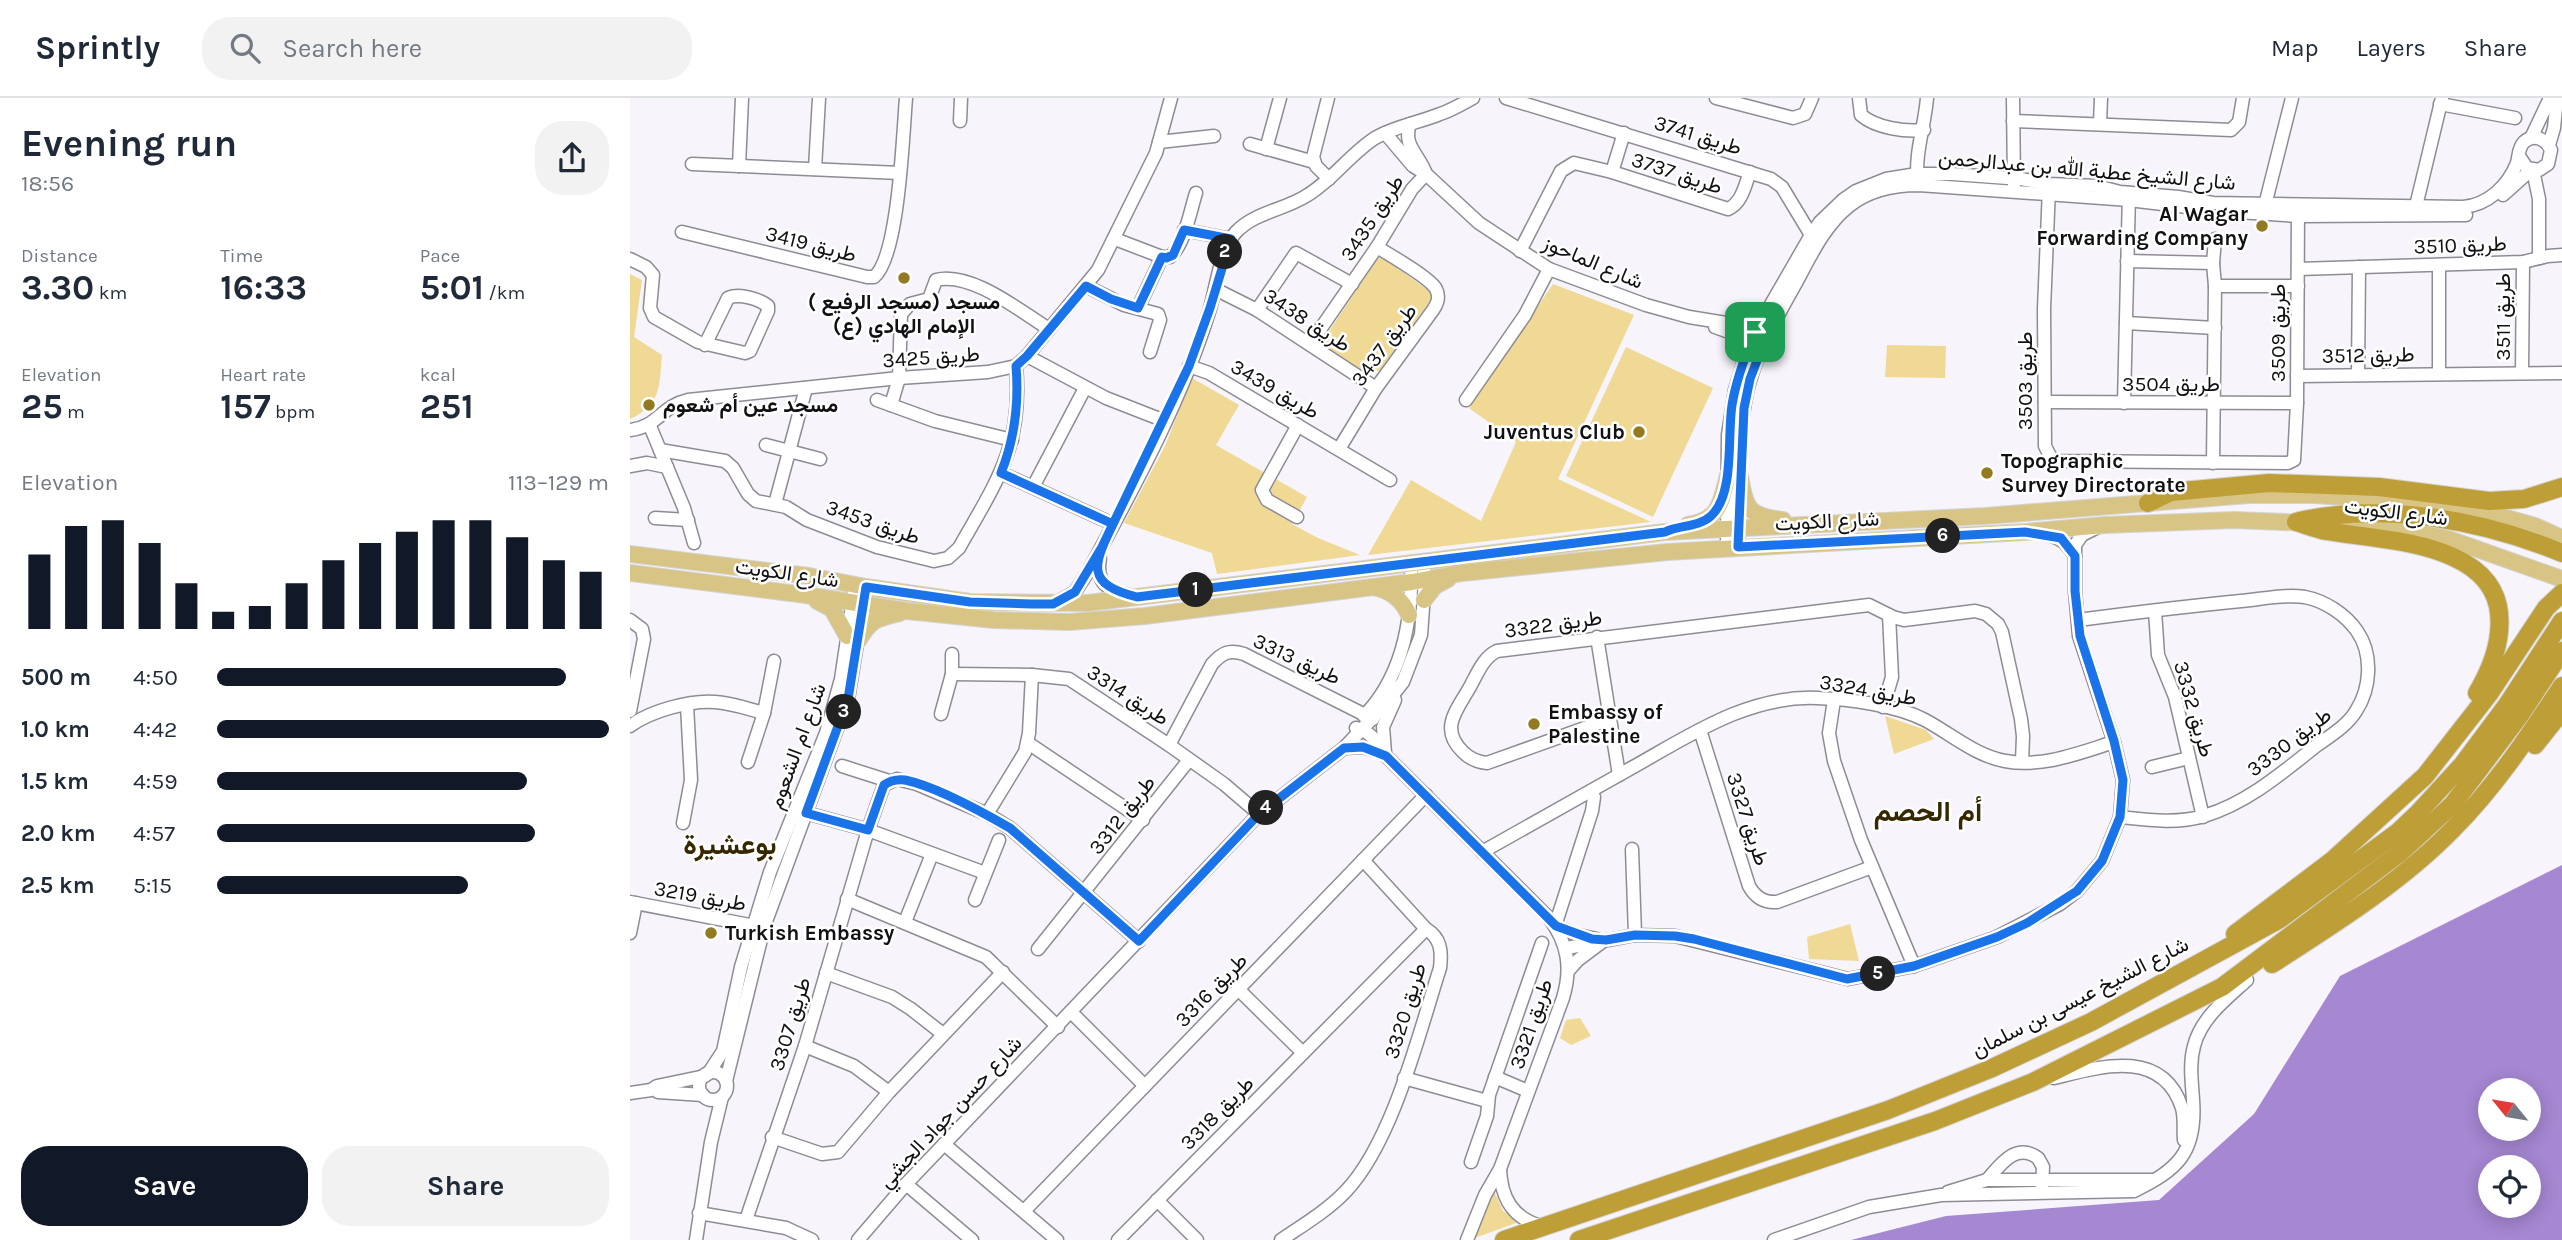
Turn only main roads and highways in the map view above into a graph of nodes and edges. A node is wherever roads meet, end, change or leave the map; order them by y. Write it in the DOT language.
graph roads {
  1 [pos="2562,487"];
  2 [pos="2148,503"];
  3 [pos="2295,522"];
  4 [pos="1806,526"];
  5 [pos="1665,532"];
  6 [pos="2562,538"];
  7 [pos="2562,553"];
  8 [pos="630,554"];
  9 [pos="630,573"];
  10 [pos="1462,573"];
  11 [pos="2562,579"];
  12 [pos="1367,586"];
  13 [pos="2562,593"];
  14 [pos="806,595"];
  15 [pos="1424,600"];
  16 [pos="907,611"];
  17 [pos="1409,615"];
  18 [pos="2562,621"];
  19 [pos="2562,651"];
  20 [pos="2562,686"];
  21 [pos="2562,711"];
  22 [pos="2403,799"];
  23 [pos="2467,815"];
  24 [pos="2200,963"];
  25 [pos="2222,987"];
  26 [pos="1504,1240"];
  27 [pos="1579,1240"];
  1 -- 2 [label="highway"];
  2 -- 4 [label="main road, شارع الكويت"];
  2 -- 6 [label="main road, شارع الكويت"];
  3 -- 7 [label="highway"];
  3 -- 10 [label="main road, شارع الكويت"];
  3 -- 11 [label="main road, شارع الكويت"];
  3 -- 22 [label="highway"];
  4 -- 5 [label="main road, شارع الكويت"];
  4 -- 5 [label="main road"];
  5 -- 8 [label="main road, شارع الكويت"];
  9 -- 14 [label="main road, شارع الكويت"];
  10 -- 12 [label="main road, شارع الكويت"];
  10 -- 15 [label="main road"];
  12 -- 16 [label="main road, شارع الكويت"];
  12 -- 17 [label="main road"];
  13 -- 22 [label="highway"];
  14 -- 16 [label="main road, شارع الكويت"];
  14 -- 16 [label="main road"];
  18 -- 24 [label="highway, شارع الشيخ عيسى بن سلمان"];
  19 -- 25 [label="highway"];
  20 -- 23 [label="highway"];
  21 -- 23 [label="highway"];
  22 -- 24 [label="highway"];
  23 -- 25 [label="highway"];
  24 -- 26 [label="highway, شارع الشيخ عيسى بن سلمان"];
  25 -- 27 [label="highway"];
}
